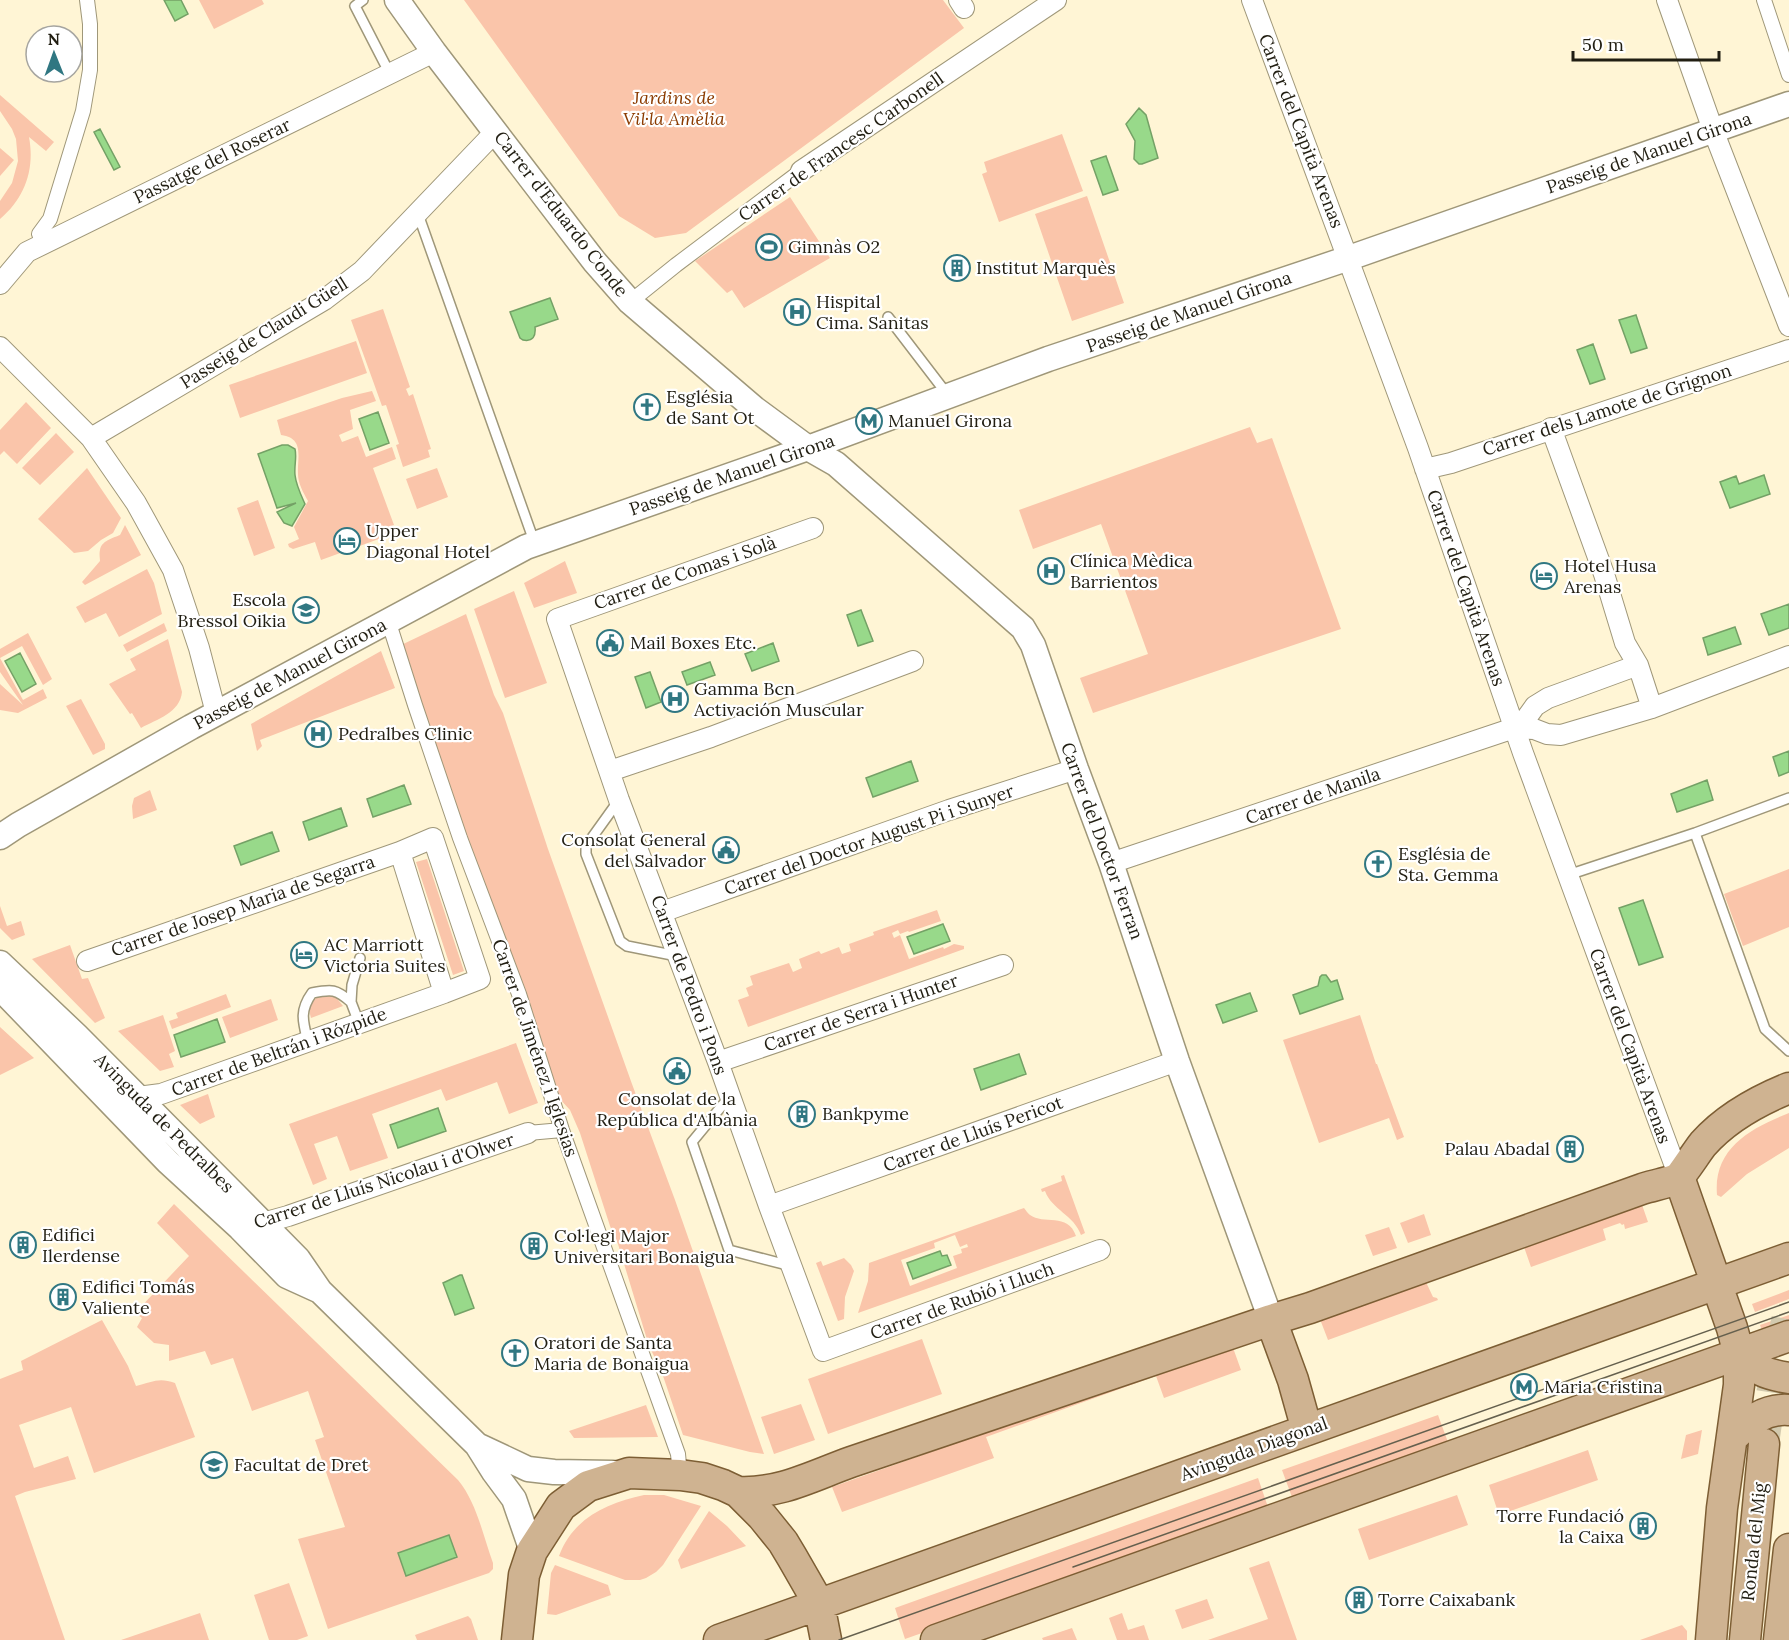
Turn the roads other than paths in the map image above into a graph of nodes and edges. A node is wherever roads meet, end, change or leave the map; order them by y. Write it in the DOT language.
graph roads {
  1 [pos="87,0"];
  2 [pos="363,0"];
  3 [pos="397,0"];
  4 [pos="1056,0"];
  5 [pos="1252,0"];
  6 [pos="1667,0"];
  7 [pos="1764,0"];
  8 [pos="434,52"];
  9 [pos="390,74"];
  10 [pos="1789,75"];
  11 [pos="1789,104"];
  12 [pos="1713,130"];
  13 [pos="496,131"];
  14 [pos="801,171"];
  15 [pos="418,214"];
  16 [pos="39,234"];
  17 [pos="1349,258"];
  18 [pos="0,284"];
  19 [pos="630,302"];
  20 [pos="888,317"];
  21 [pos="1789,327"];
  22 [pos="887,329"];
  23 [pos="0,347"];
  24 [pos="912,349"];
  25 [pos="1789,350"];
  26 [pos="949,397"];
  27 [pos="1551,428"];
  28 [pos="91,438"];
  29 [pos="808,448"];
  30 [pos="1425,469"];
  31 [pos="813,528"];
  32 [pos="535,544"];
  33 [pos="557,619"];
  34 [pos="388,620"];
  35 [pos="1789,656"];
  36 [pos="913,661"];
  37 [pos="1638,665"];
  38 [pos="1653,708"];
  39 [pos="216,713"];
  40 [pos="1514,728"];
  41 [pos="1076,769"];
  42 [pos="610,771"];
  43 [pos="1789,798"];
  44 [pos="619,800"];
  45 [pos="6,831"];
  46 [pos="1695,833"];
  47 [pos="400,852"];
  48 [pos="1111,863"];
  49 [pos="1568,875"];
  50 [pos="662,912"];
  51 [pos="679,957"];
  52 [pos="360,958"];
  53 [pos="87,961"];
  54 [pos="0,963"];
  55 [pos="1004,965"];
  56 [pos="0,988"];
  57 [pos="444,993"];
  58 [pos="351,1002"];
  59 [pos="359,1023"];
  60 [pos="308,1042"];
  61 [pos="1789,1051"];
  62 [pos="1178,1061"];
  63 [pos="718,1062"];
  64 [pos="1788,1088"];
  65 [pos="730,1096"];
  66 [pos="138,1097"];
  67 [pos="114,1107"];
  68 [pos="562,1130"];
  69 [pos="528,1133"];
  70 [pos="1679,1178"];
  71 [pos="769,1206"];
  72 [pos="251,1226"];
  73 [pos="1100,1250"];
  74 [pos="1789,1258"];
  75 [pos="791,1266"];
  76 [pos="1716,1284"];
  77 [pos="1271,1320"];
  78 [pos="1789,1336"];
  79 [pos="823,1351"];
  80 [pos="1739,1354"];
  81 [pos="1789,1378"];
  82 [pos="1789,1410"];
  83 [pos="1307,1430"];
  84 [pos="1732,1438"];
  85 [pos="1764,1444"];
  86 [pos="477,1445"];
  87 [pos="629,1473"];
  88 [pos="680,1475"];
  89 [pos="738,1492"];
  90 [pos="1789,1549"];
  91 [pos="532,1551"];
  92 [pos="819,1604"];
  93 [pos="516,1640"];
  94 [pos="719,1640"];
  95 [pos="826,1640"];
  96 [pos="936,1640"];
  97 [pos="1711,1640"];
  98 [pos="1745,1640"];
  99 [pos="1779,1640"];
  1 -- 16 [label="street"];
  2 -- 9 [label="lane"];
  3 -- 8 [label="street, Carrer d'Eduardo Conde"];
  4 -- 14 [label="street, Carrer de Francesc Carbonell"];
  5 -- 17 [label="street, Carrer del Capità Arenas"];
  6 -- 12 [label="street"];
  7 -- 10 [label="street"];
  8 -- 9 [label="street, Passatge del Roserar"];
  8 -- 13 [label="street, Carrer d'Eduardo Conde"];
  9 -- 18 [label="street, Passatge del Roserar"];
  11 -- 12 [label="street, Passeig de Manuel Girona"];
  12 -- 17 [label="street, Passeig de Manuel Girona"];
  12 -- 21 [label="street"];
  13 -- 15 [label="street, Passeig de Claudi Güell"];
  13 -- 19 [label="street, Carrer d'Eduardo Conde"];
  14 -- 19 [label="street, Carrer de Francesc Carbonell"];
  15 -- 28 [label="street, Passeig de Claudi Güell"];
  15 -- 32 [label="lane"];
  17 -- 26 [label="street, Passeig de Manuel Girona"];
  17 -- 30 [label="street, Carrer del Capità Arenas"];
  19 -- 29 [label="street, Carrer d'Eduardo Conde"];
  20 -- 24 [label="lane"];
  22 -- 24 [label="lane"];
  23 -- 28 [label="street"];
  24 -- 26 [label="lane"];
  25 -- 27 [label="street, Carrer dels Lamote de Grignon"];
  26 -- 29 [label="street, Passeig de Manuel Girona"];
  27 -- 30 [label="street, Carrer dels Lamote de Grignon"];
  27 -- 37 [label="street"];
  28 -- 39 [label="street"];
  29 -- 32 [label="street, Passeig de Manuel Girona"];
  29 -- 41 [label="street, Carrer del Doctor Ferran"];
  30 -- 40 [label="street, Carrer del Capità Arenas"];
  31 -- 33 [label="street, Carrer de Comas i Solà"];
  32 -- 34 [label="street, Passeig de Manuel Girona"];
  33 -- 42 [label="street, Carrer de Pedro i Pons"];
  34 -- 39 [label="street, Passeig de Manuel Girona"];
  34 -- 68 [label="street, Carrer de Jiménez i Iglesias"];
  35 -- 38 [label="street, Carrer de Manila"];
  36 -- 42 [label="street"];
  37 -- 38 [label="street"];
  37 -- 40 [label="street, Carrer de Manila"];
  38 -- 40 [label="street, Carrer de Manila"];
  39 -- 45 [label="street, Passeig de Manuel Girona"];
  40 -- 48 [label="street, Carrer de Manila"];
  40 -- 49 [label="street, Carrer del Capità Arenas"];
  41 -- 48 [label="street, Carrer del Doctor Ferran"];
  41 -- 50 [label="street, Carrer del Doctor August Pi i Sunyer"];
  42 -- 44 [label="street, Carrer de Pedro i Pons"];
  43 -- 46 [label="lane"];
  44 -- 50 [label="street, Carrer de Pedro i Pons"];
  44 -- 51 [label="lane"];
  46 -- 49 [label="lane"];
  46 -- 61 [label="lane"];
  47 -- 53 [label="street, Carrer de Josep Maria de Segarra"];
  47 -- 57 [label="street"];
  47 -- 57 [label="street, Carrer de Beltrán i Rózpide"];
  48 -- 62 [label="street, Carrer del Doctor Ferran"];
  49 -- 70 [label="street, Carrer del Capità Arenas"];
  50 -- 51 [label="street, Carrer de Pedro i Pons"];
  51 -- 63 [label="street, Carrer de Pedro i Pons"];
  52 -- 58 [label="lane"];
  54 -- 66 [label="street, Avinguda de Pedralbes"];
  55 -- 63 [label="street, Carrer de Serra i Hunter"];
  56 -- 67 [label="street, Avinguda de Pedralbes"];
  57 -- 59 [label="street, Carrer de Beltrán i Rózpide"];
  58 -- 59 [label="lane"];
  58 -- 60 [label="lane"];
  59 -- 60 [label="street, Carrer de Beltrán i Rózpide"];
  60 -- 66 [label="street, Carrer de Beltrán i Rózpide"];
  62 -- 71 [label="street, Carrer de Lluís Pericot"];
  62 -- 77 [label="street, Carrer del Doctor Ferran"];
  63 -- 65 [label="street, Carrer de Pedro i Pons"];
  64 -- 70 [label="main road"];
  65 -- 71 [label="street, Carrer de Pedro i Pons"];
  65 -- 75 [label="lane"];
  66 -- 67 [label="street, Carrer de Beltrán i Rózpide"];
  66 -- 72 [label="street, Avinguda de Pedralbes"];
  67 -- 72 [label="street, Avinguda de Pedralbes"];
  68 -- 69 [label="street"];
  68 -- 88 [label="street, Carrer de Jiménez i Iglesias"];
  69 -- 72 [label="street, Carrer de Lluís Nicolau i d'Olwer"];
  70 -- 76 [label="main road"];
  70 -- 77 [label="main road"];
  71 -- 75 [label="street, Carrer de Pedro i Pons"];
  72 -- 86 [label="street, Avinguda de Pedralbes"];
  73 -- 79 [label="street, Carrer de Rubió i Lluch"];
  74 -- 76 [label="main road, Avinguda Diagonal"];
  75 -- 79 [label="street, Carrer de Pedro i Pons"];
  76 -- 80 [label="main road"];
  76 -- 83 [label="main road, Avinguda Diagonal"];
  77 -- 83 [label="main road"];
  77 -- 89 [label="main road"];
  78 -- 80 [label="main road"];
  80 -- 81 [label="main road"];
  80 -- 84 [label="main road"];
  80 -- 96 [label="main road"];
  82 -- 84 [label="main road"];
  83 -- 92 [label="main road, Avinguda Diagonal"];
  84 -- 97 [label="main road"];
  85 -- 98 [label="main road, Ronda del Mig"];
  86 -- 87 [label="street, Avinguda de Pedralbes"];
  86 -- 91 [label="street, Avinguda de Pedralbes"];
  87 -- 88 [label="main road"];
  87 -- 91 [label="main road"];
  88 -- 89 [label="main road"];
  89 -- 92 [label="main road"];
  90 -- 99 [label="main road, Ronda del Mig"];
  91 -- 93 [label="main road"];
  92 -- 94 [label="main road, Avinguda Diagonal"];
  92 -- 95 [label="main road"];
}
